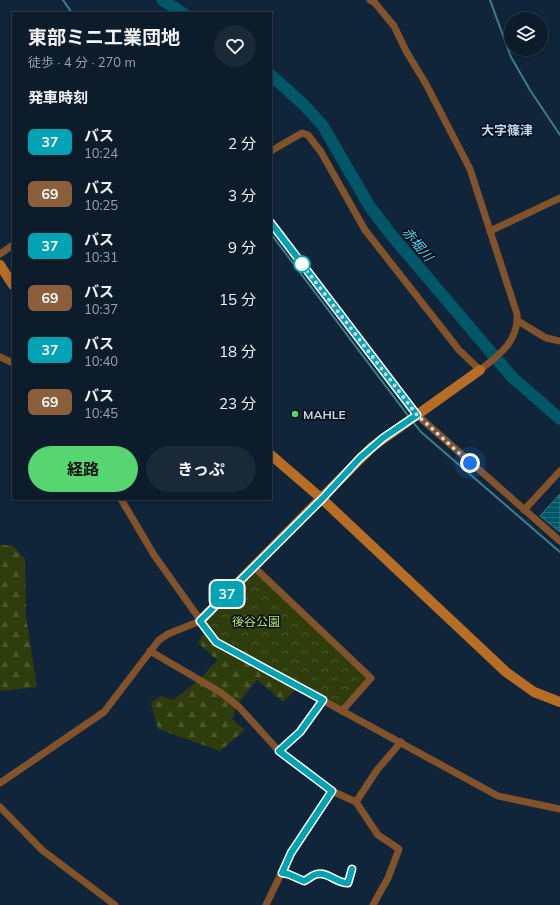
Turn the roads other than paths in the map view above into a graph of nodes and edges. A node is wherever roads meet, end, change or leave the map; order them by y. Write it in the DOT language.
graph roads {
  1 [pos="370,0"];
  2 [pos="272,150"];
  3 [pos="560,198"];
  4 [pos="272,224"];
  5 [pos="490,231"];
  6 [pos="12,246"];
  7 [pos="0,254"];
  8 [pos="0,265"];
  9 [pos="12,283"];
  10 [pos="518,321"];
  11 [pos="560,341"];
  12 [pos="0,357"];
  13 [pos="12,363"];
  14 [pos="480,370"];
  15 [pos="417,415"];
  16 [pos="272,456"];
  17 [pos="560,471"];
  18 [pos="322,499"];
  19 [pos="122,500"];
  20 [pos="524,510"];
  21 [pos="560,541"];
  22 [pos="254,567"];
  23 [pos="200,621"];
  24 [pos="150,651"];
  25 [pos="323,700"];
  26 [pos="560,702"];
  27 [pos="342,711"];
  28 [pos="400,742"];
  29 [pos="279,751"];
  30 [pos="0,783"];
  31 [pos="332,791"];
  32 [pos="356,802"];
  33 [pos="0,807"];
  34 [pos="560,809"];
  35 [pos="352,869"];
  36 [pos="282,873"];
  37 [pos="115,905"];
  38 [pos="266,905"];
  39 [pos="373,905"];
  1 -- 5 [label="street"];
  2 -- 14 [label="street"];
  3 -- 5 [label="street"];
  4 -- 15 [label="street"];
  5 -- 10 [label="street"];
  6 -- 7 [label="street"];
  8 -- 9 [label="street"];
  10 -- 11 [label="street"];
  10 -- 14 [label="street"];
  12 -- 13 [label="street"];
  14 -- 15 [label="street"];
  15 -- 18 [label="street"];
  15 -- 20 [label="street"];
  16 -- 18 [label="street"];
  17 -- 20 [label="street"];
  18 -- 22 [label="street"];
  18 -- 26 [label="street"];
  19 -- 23 [label="street"];
  20 -- 21 [label="street"];
  22 -- 23 [label="street"];
  22 -- 27 [label="street"];
  23 -- 24 [label="street"];
  23 -- 25 [label="street"];
  24 -- 29 [label="street"];
  24 -- 30 [label="street"];
  25 -- 27 [label="street"];
  25 -- 29 [label="street"];
  27 -- 28 [label="street"];
  28 -- 32 [label="street"];
  28 -- 34 [label="street"];
  29 -- 31 [label="street"];
  31 -- 32 [label="street"];
  31 -- 36 [label="street"];
  32 -- 39 [label="street"];
  33 -- 37 [label="street"];
  35 -- 36 [label="street"];
  36 -- 38 [label="street"];
}
